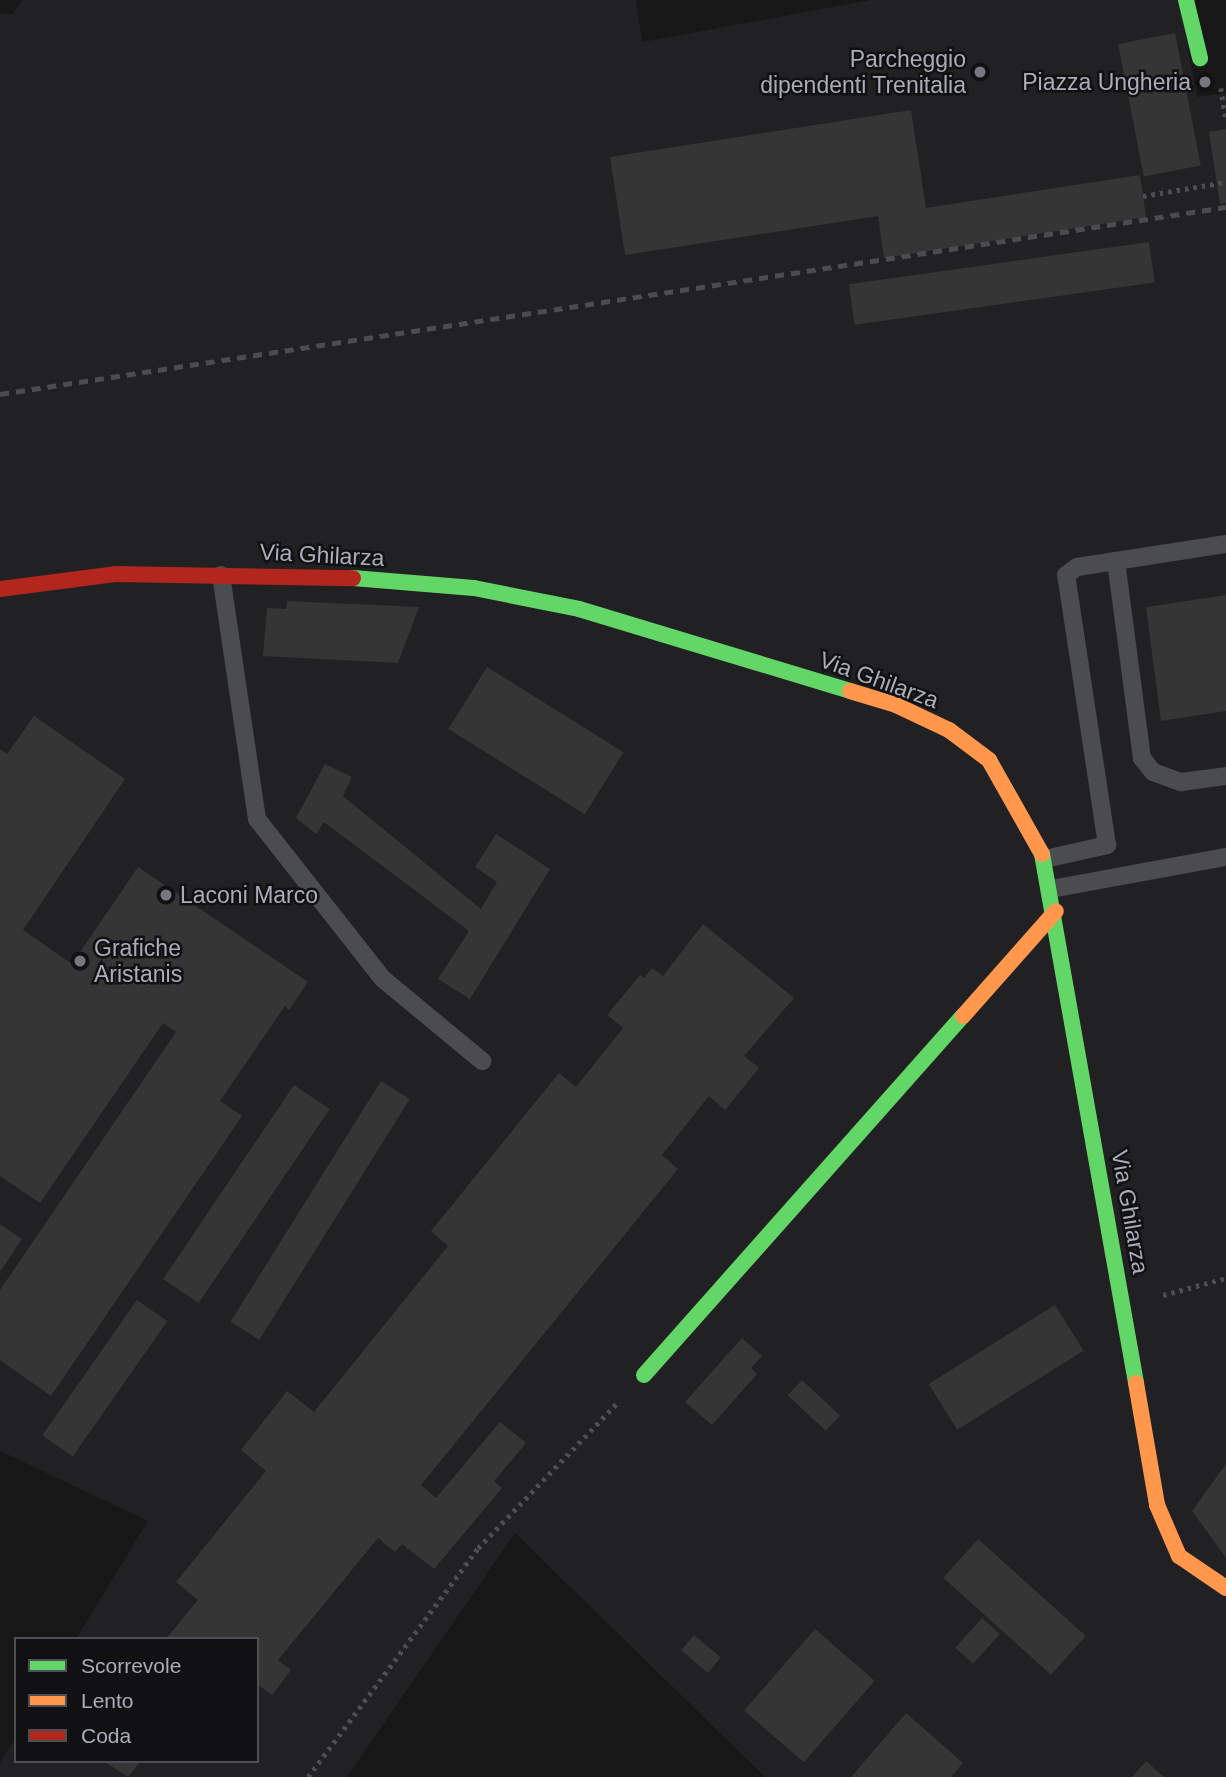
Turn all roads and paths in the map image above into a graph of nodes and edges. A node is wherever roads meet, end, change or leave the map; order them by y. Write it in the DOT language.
graph roads {
  1 [pos="1186,0"];
  2 [pos="1200,58"];
  3 [pos="1221,85"];
  4 [pos="1226,118"];
  5 [pos="1226,182"];
  6 [pos="1143,196"];
  7 [pos="1226,544"];
  8 [pos="1116,561"];
  9 [pos="221,575"];
  10 [pos="0,589"];
  11 [pos="1226,776"];
  12 [pos="1226,857"];
  13 [pos="1045,859"];
  14 [pos="1051,890"];
  15 [pos="1056,911"];
  16 [pos="482,1061"];
  17 [pos="1226,1278"];
  18 [pos="1163,1295"];
  19 [pos="644,1375"];
  20 [pos="1226,1588"];
  21 [pos="308,1777"];
  1 -- 2 [label="street"];
  3 -- 4 [label="path"];
  5 -- 6 [label="path"];
  7 -- 8 [label="lane"];
  8 -- 11 [label="lane"];
  8 -- 13 [label="lane"];
  9 -- 10 [label="street, Via Ghilarza"];
  9 -- 13 [label="street, Via Ghilarza"];
  9 -- 16 [label="lane"];
  12 -- 14 [label="lane"];
  13 -- 14 [label="street, Via Ghilarza"];
  14 -- 15 [label="street, Via Ghilarza"];
  15 -- 19 [label="street"];
  15 -- 20 [label="street, Via Ghilarza"];
  17 -- 18 [label="path"];
  19 -- 21 [label="path"];
}
